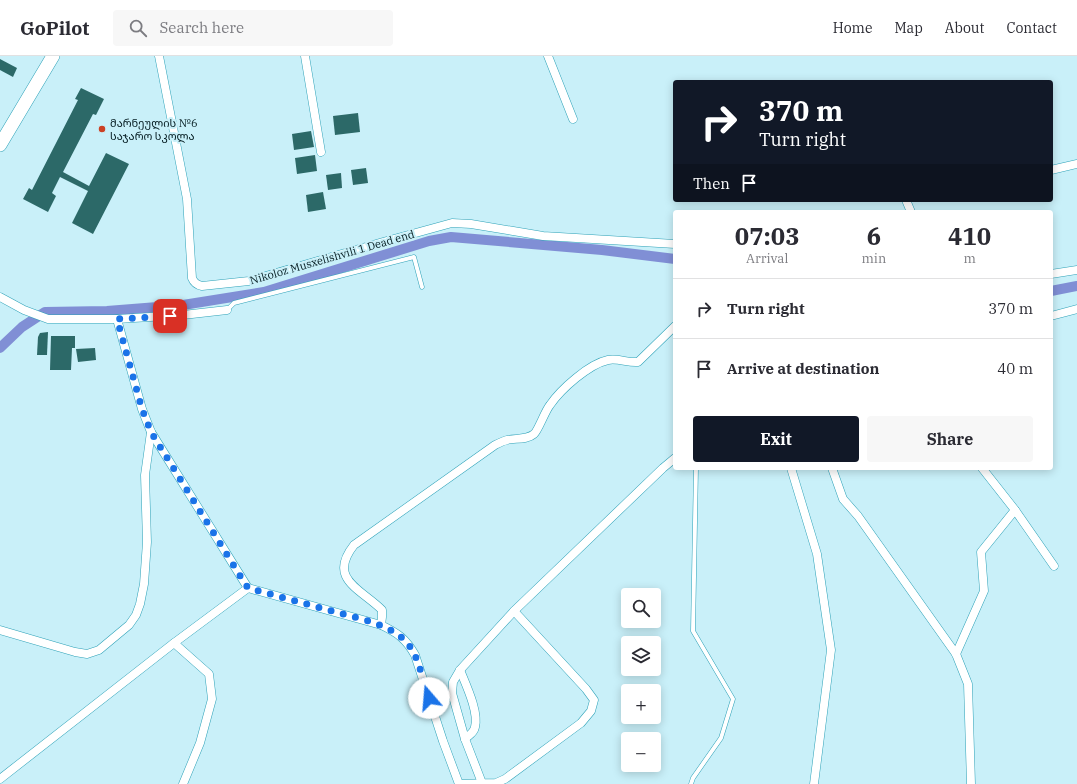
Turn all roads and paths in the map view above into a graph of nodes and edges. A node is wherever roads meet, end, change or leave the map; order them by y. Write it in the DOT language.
graph roads {
  1 [pos="53,56"];
  2 [pos="159,56"];
  3 [pos="305,56"];
  4 [pos="548,56"];
  5 [pos="573,119"];
  6 [pos="0,145"];
  7 [pos="321,152"];
  8 [pos="1077,164"];
  9 [pos="1053,170"];
  10 [pos="673,244"];
  11 [pos="1077,270"];
  12 [pos="1053,274"];
  13 [pos="422,287"];
  14 [pos="0,297"];
  15 [pos="1077,309"];
  16 [pos="228,310"];
  17 [pos="1053,315"];
  18 [pos="117,319"];
  19 [pos="673,328"];
  20 [pos="151,432"];
  21 [pos="673,460"];
  22 [pos="696,470"];
  23 [pos="792,470"];
  24 [pos="833,470"];
  25 [pos="984,470"];
  26 [pos="1015,510"];
  27 [pos="1054,566"];
  28 [pos="248,588"];
  29 [pos="514,610"];
  30 [pos="381,625"];
  31 [pos="0,630"];
  32 [pos="174,643"];
  33 [pos="956,654"];
  34 [pos="460,670"];
  35 [pos="465,739"];
  36 [pos="0,780"];
  37 [pos="482,783"];
  38 [pos="183,784"];
  39 [pos="459,784"];
  40 [pos="691,784"];
  41 [pos="814,784"];
  42 [pos="971,784"];
  1 -- 6 [label="highway"];
  2 -- 10 [label="street, Nikoloz Musxelishvili 1 Dead end"];
  3 -- 7 [label="street"];
  4 -- 5 [label="street"];
  8 -- 9 [label="street"];
  11 -- 12 [label="street"];
  13 -- 16 [label="lane"];
  14 -- 18 [label="street"];
  15 -- 17 [label="street"];
  16 -- 18 [label="street"];
  18 -- 20 [label="street"];
  19 -- 30 [label="street"];
  20 -- 28 [label="street"];
  20 -- 31 [label="street"];
  21 -- 29 [label="street"];
  22 -- 40 [label="lane"];
  23 -- 41 [label="street"];
  24 -- 33 [label="street"];
  25 -- 26 [label="street"];
  26 -- 27 [label="street"];
  26 -- 33 [label="street"];
  28 -- 30 [label="street"];
  28 -- 32 [label="street"];
  29 -- 34 [label="street"];
  29 -- 37 [label="street"];
  30 -- 39 [label="street"];
  32 -- 36 [label="street"];
  32 -- 38 [label="street"];
  33 -- 42 [label="street"];
  34 -- 35 [label="street"];
  34 -- 35 [label="street"];
  35 -- 37 [label="street"];
  37 -- 39 [label="street"];
}
